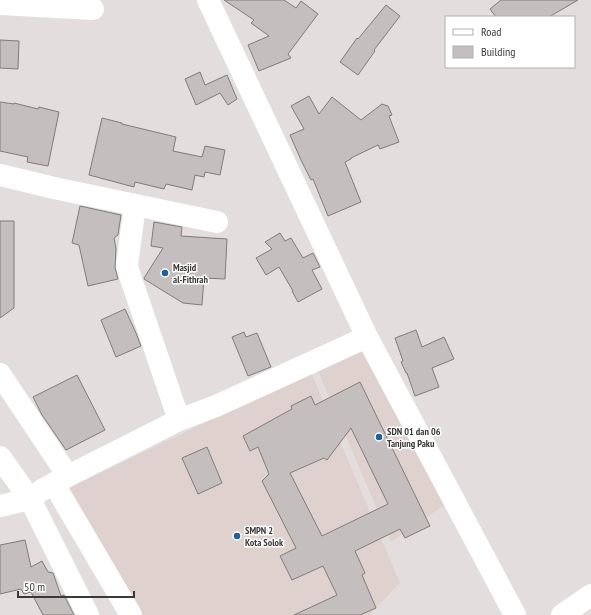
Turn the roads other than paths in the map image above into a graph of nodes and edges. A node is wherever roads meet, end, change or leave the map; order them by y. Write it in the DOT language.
graph roads {
  1 [pos="208,0"];
  2 [pos="0,4"];
  3 [pos="93,9"];
  4 [pos="0,175"];
  5 [pos="135,205"];
  6 [pos="217,222"];
  7 [pos="367,337"];
  8 [pos="0,374"];
  9 [pos="179,420"];
  10 [pos="0,457"];
  11 [pos="61,480"];
  12 [pos="30,499"];
  13 [pos="0,506"];
  14 [pos="590,597"];
  15 [pos="88,615"];
  16 [pos="131,615"];
  17 [pos="515,615"];
  18 [pos="562,615"];
  1 -- 7 [label="street"];
  2 -- 3 [label="street"];
  4 -- 5 [label="street"];
  5 -- 6 [label="street"];
  5 -- 9 [label="street"];
  7 -- 9 [label="street"];
  7 -- 17 [label="street"];
  8 -- 11 [label="street"];
  9 -- 11 [label="street"];
  10 -- 12 [label="street"];
  11 -- 12 [label="street"];
  11 -- 16 [label="street"];
  12 -- 13 [label="street"];
  12 -- 15 [label="street"];
  14 -- 18 [label="street"];
}
